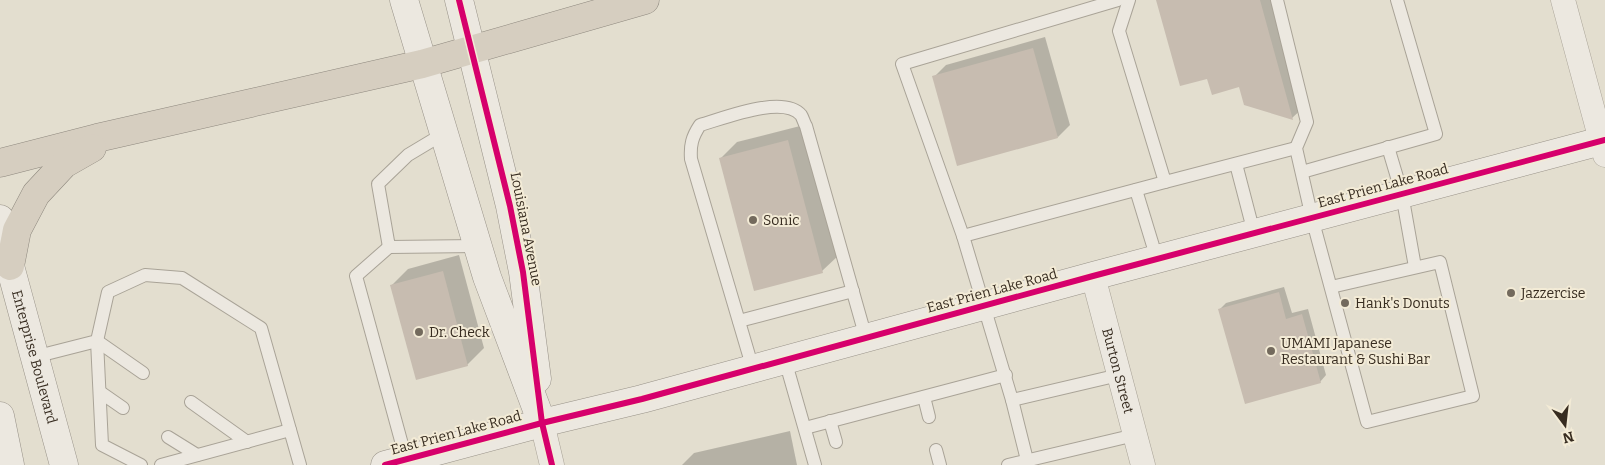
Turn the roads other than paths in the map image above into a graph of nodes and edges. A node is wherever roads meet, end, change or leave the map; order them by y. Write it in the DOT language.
graph roads {
  1 [pos="404,0"];
  2 [pos="459,0"];
  3 [pos="646,0"];
  4 [pos="1118,0"];
  5 [pos="1129,0"];
  6 [pos="1277,0"];
  7 [pos="1398,0"];
  8 [pos="1562,0"];
  9 [pos="472,50"];
  10 [pos="422,64"];
  11 [pos="129,131"];
  12 [pos="443,134"];
  13 [pos="1604,145"];
  14 [pos="1388,147"];
  15 [pos="1296,148"];
  16 [pos="0,162"];
  17 [pos="1236,164"];
  18 [pos="1302,172"];
  19 [pos="1165,182"];
  20 [pos="1136,190"];
  21 [pos="1402,194"];
  22 [pos="1312,218"];
  23 [pos="0,219"];
  24 [pos="1254,233"];
  25 [pos="963,236"];
  26 [pos="477,246"];
  27 [pos="389,247"];
  28 [pos="1157,259"];
  29 [pos="10,266"];
  30 [pos="1416,267"];
  31 [pos="1093,276"];
  32 [pos="1331,287"];
  33 [pos="853,291"];
  34 [pos="984,305"];
  35 [pos="739,321"];
  36 [pos="866,338"];
  37 [pos="97,341"];
  38 [pos="34,357"];
  39 [pos="785,360"];
  40 [pos="753,369"];
  41 [pos="143,373"];
  42 [pos="1006,375"];
  43 [pos="1119,375"];
  44 [pos="100,392"];
  45 [pos="924,397"];
  46 [pos="1012,400"];
  47 [pos="191,402"];
  48 [pos="123,408"];
  49 [pos="0,416"];
  50 [pos="929,417"];
  51 [pos="830,421"];
  52 [pos="542,423"];
  53 [pos="805,428"];
  54 [pos="290,430"];
  55 [pos="1135,435"];
  56 [pos="168,437"];
  57 [pos="247,442"];
  58 [pos="836,442"];
  59 [pos="936,450"];
  60 [pos="197,455"];
  61 [pos="1027,460"];
  62 [pos="396,462"];
  63 [pos="10,465"];
  64 [pos="64,465"];
  65 [pos="141,465"];
  66 [pos="161,465"];
  67 [pos="300,465"];
  68 [pos="552,465"];
  69 [pos="814,465"];
  70 [pos="940,465"];
  71 [pos="1008,465"];
  72 [pos="1143,465"];
  1 -- 10 [label="street, Louisiana Avenue"];
  2 -- 9 [label="street, Louisiana Avenue"];
  3 -- 9 [label="highway"];
  4 -- 25 [label="lane"];
  5 -- 19 [label="lane"];
  6 -- 15 [label="lane"];
  7 -- 14 [label="lane"];
  8 -- 13 [label="street"];
  9 -- 10 [label="highway"];
  9 -- 52 [label="street, Louisiana Avenue"];
  10 -- 11 [label="highway"];
  10 -- 12 [label="street, Louisiana Avenue"];
  11 -- 16 [label="highway"];
  11 -- 29 [label="highway"];
  12 -- 26 [label="street, Louisiana Avenue"];
  12 -- 27 [label="lane"];
  13 -- 21 [label="street, East Prien Lake Road"];
  14 -- 18 [label="lane"];
  14 -- 21 [label="lane"];
  15 -- 17 [label="lane"];
  15 -- 18 [label="lane"];
  17 -- 19 [label="lane"];
  17 -- 24 [label="lane"];
  18 -- 22 [label="lane"];
  19 -- 20 [label="lane"];
  20 -- 25 [label="lane"];
  20 -- 28 [label="lane"];
  21 -- 22 [label="street, East Prien Lake Road"];
  21 -- 30 [label="lane"];
  22 -- 24 [label="street, East Prien Lake Road"];
  22 -- 32 [label="lane"];
  23 -- 29 [label="street, Enterprise Boulevard"];
  24 -- 28 [label="street, East Prien Lake Road"];
  25 -- 34 [label="lane"];
  26 -- 27 [label="lane"];
  26 -- 52 [label="street, Louisiana Avenue"];
  27 -- 62 [label="lane"];
  28 -- 31 [label="street, East Prien Lake Road"];
  29 -- 38 [label="street, Enterprise Boulevard"];
  30 -- 32 [label="lane"];
  30 -- 32 [label="lane"];
  31 -- 34 [label="street, East Prien Lake Road"];
  31 -- 43 [label="street, Burton Street"];
  33 -- 35 [label="lane"];
  33 -- 35 [label="lane"];
  33 -- 36 [label="lane"];
  34 -- 36 [label="street, East Prien Lake Road"];
  34 -- 42 [label="lane"];
  35 -- 40 [label="lane"];
  36 -- 39 [label="street, East Prien Lake Road"];
  37 -- 38 [label="lane"];
  37 -- 41 [label="lane"];
  37 -- 44 [label="lane"];
  37 -- 54 [label="lane"];
  38 -- 64 [label="street, Enterprise Boulevard"];
  39 -- 40 [label="street, East Prien Lake Road"];
  39 -- 53 [label="lane"];
  40 -- 52 [label="street, East Prien Lake Road"];
  42 -- 45 [label="lane"];
  42 -- 46 [label="lane"];
  43 -- 46 [label="lane"];
  43 -- 55 [label="street, Burton Street"];
  44 -- 48 [label="lane"];
  44 -- 65 [label="lane"];
  45 -- 50 [label="lane"];
  45 -- 51 [label="lane"];
  46 -- 61 [label="lane"];
  47 -- 57 [label="lane"];
  49 -- 63 [label="street"];
  51 -- 53 [label="lane"];
  51 -- 58 [label="lane"];
  52 -- 62 [label="street, East Prien Lake Road"];
  52 -- 68 [label="street, Louisiana Avenue"];
  53 -- 69 [label="lane"];
  54 -- 57 [label="lane"];
  54 -- 67 [label="lane"];
  55 -- 61 [label="lane"];
  55 -- 72 [label="street, Burton Street"];
  56 -- 60 [label="lane"];
  57 -- 60 [label="lane"];
  59 -- 70 [label="lane"];
  60 -- 66 [label="lane"];
  61 -- 71 [label="lane"];
}
